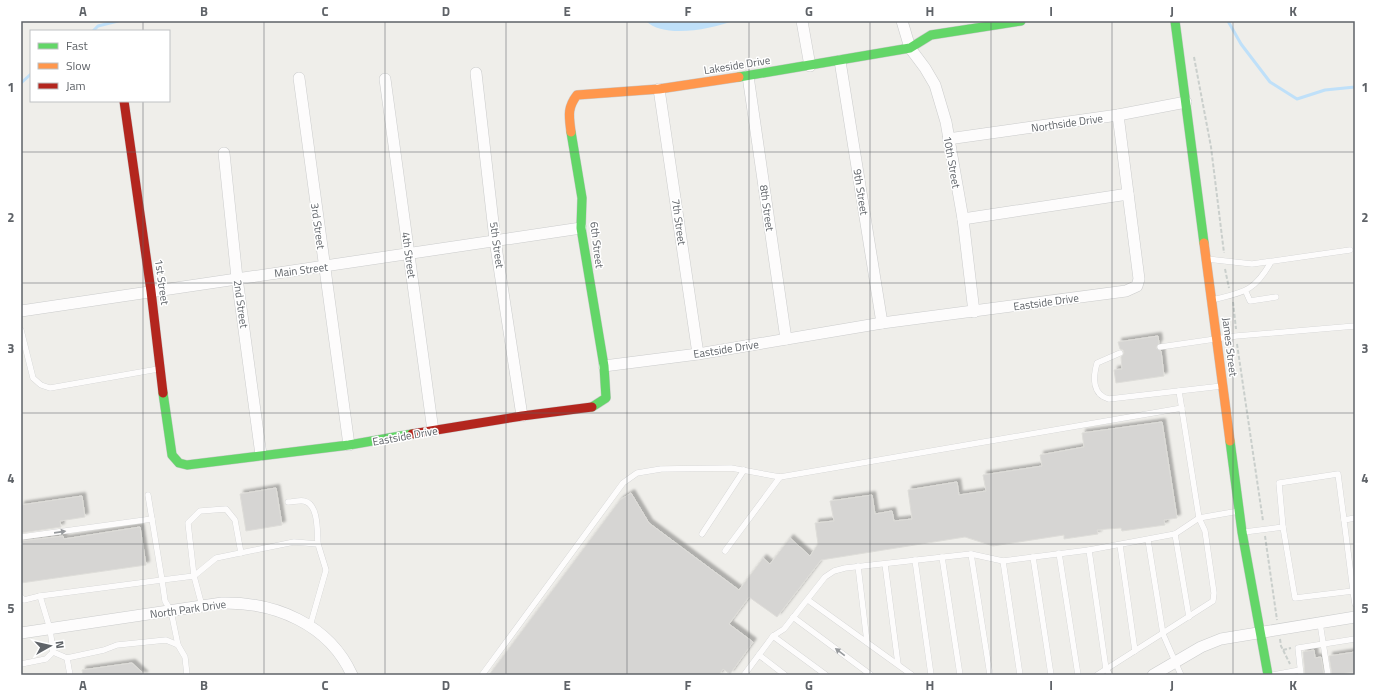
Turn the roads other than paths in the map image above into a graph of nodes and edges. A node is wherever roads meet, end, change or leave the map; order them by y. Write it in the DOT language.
graph roads {
  1 [pos="802,21"];
  2 [pos="902,21"];
  3 [pos="1021,21"];
  4 [pos="1175,21"];
  5 [pos="910,48"];
  6 [pos="840,61"];
  7 [pos="810,66"];
  8 [pos="476,73"];
  9 [pos="748,76"];
  10 [pos="299,78"];
  11 [pos="385,79"];
  12 [pos="659,89"];
  13 [pos="124,102"];
  14 [pos="1186,102"];
  15 [pos="570,103"];
  16 [pos="1118,116"];
  17 [pos="948,139"];
  18 [pos="224,153"];
  19 [pos="1128,194"];
  20 [pos="962,219"];
  21 [pos="581,228"];
  22 [pos="496,240"];
  23 [pos="1350,250"];
  24 [pos="408,254"];
  25 [pos="1207,259"];
  26 [pos="1270,262"];
  27 [pos="324,267"];
  28 [pos="237,278"];
  29 [pos="151,291"];
  30 [pos="1246,292"];
  31 [pos="1276,297"];
  32 [pos="1212,300"];
  33 [pos="21,311"];
  34 [pos="974,312"];
  35 [pos="882,323"];
  36 [pos="1355,326"];
  37 [pos="21,330"];
  38 [pos="1217,338"];
  39 [pos="786,339"];
  40 [pos="1160,347"];
  41 [pos="1120,353"];
  42 [pos="698,354"];
  43 [pos="604,366"];
  44 [pos="161,368"];
  45 [pos="1223,386"];
  46 [pos="1179,391"];
  47 [pos="1182,408"];
  48 [pos="522,416"];
  49 [pos="433,431"];
  50 [pos="349,445"];
  51 [pos="261,455"];
  52 [pos="179,463"];
  53 [pos="744,470"];
  54 [pos="780,477"];
  55 [pos="148,495"];
  56 [pos="288,502"];
  57 [pos="1239,511"];
  58 [pos="1199,518"];
  59 [pos="1355,518"];
  60 [pos="152,519"];
  61 [pos="1344,520"];
  62 [pos="1283,526"];
  63 [pos="1242,532"];
  64 [pos="702,534"];
  65 [pos="1175,534"];
  66 [pos="21,537"];
  67 [pos="1148,540"];
  68 [pos="318,544"];
  69 [pos="1120,545"];
  70 [pos="1089,550"];
  71 [pos="725,551"];
  72 [pos="241,553"];
  73 [pos="1059,553"];
  74 [pos="971,554"];
  75 [pos="942,557"];
  76 [pos="1033,557"];
  77 [pos="915,560"];
  78 [pos="1003,561"];
  79 [pos="885,564"];
  80 [pos="858,566"];
  81 [pos="194,576"];
  82 [pos="162,580"];
  83 [pos="1353,581"];
  84 [pos="1353,590"];
  85 [pos="40,596"];
  86 [pos="21,597"];
  87 [pos="808,600"];
  88 [pos="1355,604"];
  89 [pos="202,606"];
  90 [pos="171,611"];
  91 [pos="793,617"];
  92 [pos="1189,617"];
  93 [pos="1355,617"];
  94 [pos="1320,623"];
  95 [pos="310,626"];
  96 [pos="50,629"];
  97 [pos="1262,632"];
  98 [pos="21,633"];
  99 [pos="1163,634"];
  100 [pos="773,636"];
  101 [pos="1355,639"];
  102 [pos="867,642"];
  103 [pos="1323,644"];
  104 [pos="178,645"];
  105 [pos="1135,651"];
  106 [pos="53,652"];
  107 [pos="759,655"];
  108 [pos="67,658"];
  109 [pos="1176,662"];
  110 [pos="21,664"];
  111 [pos="898,664"];
  112 [pos="1106,669"];
  113 [pos="1301,673"];
  114 [pos="1158,674"];
  115 [pos="70,675"];
  116 [pos="187,675"];
  117 [pos="352,675"];
  118 [pos="482,675"];
  119 [pos="744,675"];
  120 [pos="785,675"];
  121 [pos="826,675"];
  122 [pos="871,675"];
  123 [pos="912,675"];
  124 [pos="931,675"];
  125 [pos="960,675"];
  126 [pos="990,675"];
  127 [pos="1020,675"];
  128 [pos="1051,675"];
  129 [pos="1078,675"];
  130 [pos="1097,675"];
  131 [pos="1110,675"];
  132 [pos="1181,675"];
  133 [pos="1268,675"];
  134 [pos="1272,675"];
  135 [pos="1328,675"];
  1 -- 7 [label="street"];
  2 -- 5 [label="street, 10th Street"];
  3 -- 5 [label="street"];
  4 -- 14 [label="street, James Street"];
  5 -- 6 [label="street, Lakeside Drive"];
  5 -- 17 [label="street, 10th Street"];
  6 -- 7 [label="street, Lakeside Drive"];
  6 -- 35 [label="street, 9th Street"];
  7 -- 9 [label="street, Lakeside Drive"];
  8 -- 22 [label="street, 5th Street"];
  9 -- 12 [label="street, Lakeside Drive"];
  9 -- 39 [label="street, 8th Street"];
  10 -- 27 [label="street, 3rd Street"];
  11 -- 24 [label="street, 4th Street"];
  12 -- 15 [label="street, Lakeside Drive"];
  12 -- 42 [label="street, 7th Street"];
  13 -- 29 [label="street, 1st Street"];
  14 -- 16 [label="street, Northside Drive"];
  14 -- 25 [label="street, James Street"];
  15 -- 21 [label="street, 6th Street"];
  16 -- 17 [label="street, Northside Drive"];
  16 -- 19 [label="street, Eastside Drive"];
  17 -- 20 [label="street, 10th Street"];
  18 -- 28 [label="street, 2nd Street"];
  19 -- 20 [label="street"];
  19 -- 34 [label="street, Eastside Drive"];
  20 -- 34 [label="street, 10th Street"];
  21 -- 22 [label="street, Main Street"];
  21 -- 43 [label="street, 6th Street"];
  22 -- 24 [label="street, Main Street"];
  22 -- 48 [label="street, 5th Street"];
  23 -- 26 [label="lane"];
  24 -- 27 [label="street, Main Street"];
  24 -- 49 [label="street, 4th Street"];
  25 -- 26 [label="lane"];
  25 -- 32 [label="street, James Street"];
  26 -- 30 [label="lane"];
  27 -- 28 [label="street, Main Street"];
  27 -- 50 [label="street, 3rd Street"];
  28 -- 29 [label="street, Main Street"];
  28 -- 51 [label="street, 2nd Street"];
  29 -- 33 [label="street, Main Street"];
  29 -- 44 [label="street, 1st Street"];
  30 -- 31 [label="lane"];
  30 -- 32 [label="lane"];
  32 -- 38 [label="street, James Street"];
  34 -- 35 [label="street, Eastside Drive"];
  35 -- 39 [label="street, Eastside Drive"];
  36 -- 38 [label="lane"];
  37 -- 44 [label="lane"];
  38 -- 40 [label="lane"];
  38 -- 45 [label="street, James Street"];
  39 -- 42 [label="street, Eastside Drive"];
  41 -- 46 [label="lane"];
  42 -- 43 [label="street, Eastside Drive"];
  43 -- 48 [label="street, Eastside Drive"];
  44 -- 52 [label="street, 1st Street"];
  45 -- 46 [label="lane"];
  45 -- 57 [label="street, James Street"];
  46 -- 47 [label="lane"];
  47 -- 54 [label="lane"];
  47 -- 58 [label="lane"];
  48 -- 49 [label="street, Eastside Drive"];
  49 -- 50 [label="street, Eastside Drive"];
  50 -- 51 [label="street, Eastside Drive"];
  51 -- 52 [label="street, Eastside Drive"];
  53 -- 54 [label="lane"];
  53 -- 64 [label="lane"];
  53 -- 118 [label="lane"];
  54 -- 71 [label="lane"];
  55 -- 60 [label="lane"];
  56 -- 68 [label="lane"];
  57 -- 58 [label="lane"];
  57 -- 63 [label="street, James Street"];
  58 -- 65 [label="lane"];
  58 -- 92 [label="lane"];
  59 -- 61 [label="lane"];
  66 -- 60 [label="lane, one-way"];
  60 -- 82 [label="lane"];
  61 -- 62 [label="lane"];
  61 -- 83 [label="lane"];
  62 -- 63 [label="lane"];
  62 -- 84 [label="lane"];
  63 -- 97 [label="street, James Street"];
  65 -- 67 [label="lane"];
  65 -- 92 [label="lane"];
  67 -- 69 [label="lane"];
  67 -- 99 [label="lane"];
  68 -- 72 [label="lane"];
  68 -- 95 [label="lane"];
  69 -- 70 [label="lane"];
  69 -- 105 [label="lane"];
  70 -- 73 [label="lane"];
  70 -- 112 [label="lane"];
  72 -- 81 [label="lane"];
  72 -- 81 [label="lane"];
  73 -- 76 [label="lane"];
  73 -- 129 [label="lane"];
  74 -- 75 [label="lane"];
  74 -- 78 [label="lane"];
  74 -- 126 [label="lane"];
  75 -- 77 [label="lane"];
  75 -- 125 [label="lane"];
  76 -- 78 [label="lane"];
  76 -- 128 [label="lane"];
  77 -- 79 [label="lane"];
  77 -- 124 [label="lane"];
  78 -- 127 [label="lane"];
  79 -- 80 [label="lane"];
  79 -- 111 [label="lane"];
  80 -- 87 [label="lane"];
  80 -- 102 [label="lane"];
  81 -- 82 [label="lane"];
  81 -- 89 [label="lane"];
  82 -- 85 [label="lane"];
  82 -- 90 [label="lane"];
  83 -- 84 [label="lane"];
  84 -- 88 [label="lane"];
  85 -- 86 [label="lane"];
  85 -- 96 [label="lane"];
  87 -- 91 [label="lane"];
  87 -- 102 [label="lane"];
  89 -- 90 [label="street, North Park Drive"];
  89 -- 95 [label="street, North Park Drive"];
  90 -- 96 [label="street, North Park Drive"];
  90 -- 104 [label="lane"];
  91 -- 100 [label="lane"];
  122 -- 91 [label="lane, one-way"];
  92 -- 99 [label="lane"];
  93 -- 94 [label="street"];
  94 -- 97 [label="street"];
  94 -- 103 [label="lane"];
  95 -- 117 [label="street, North Park Drive"];
  96 -- 98 [label="street, North Park Drive"];
  96 -- 106 [label="lane"];
  97 -- 109 [label="street"];
  97 -- 133 [label="street, James Street"];
  99 -- 105 [label="lane"];
  99 -- 109 [label="lane"];
  100 -- 107 [label="lane"];
  100 -- 121 [label="lane"];
  101 -- 103 [label="lane"];
  102 -- 111 [label="lane"];
  103 -- 113 [label="lane"];
  103 -- 135 [label="lane"];
  104 -- 108 [label="lane"];
  104 -- 116 [label="lane"];
  105 -- 112 [label="lane"];
  106 -- 108 [label="lane"];
  106 -- 110 [label="lane"];
  107 -- 119 [label="lane"];
  107 -- 120 [label="lane"];
  108 -- 115 [label="lane"];
  109 -- 114 [label="street"];
  109 -- 132 [label="lane"];
  111 -- 123 [label="lane"];
  112 -- 130 [label="lane"];
  112 -- 131 [label="lane"];
  113 -- 134 [label="lane"];
}
